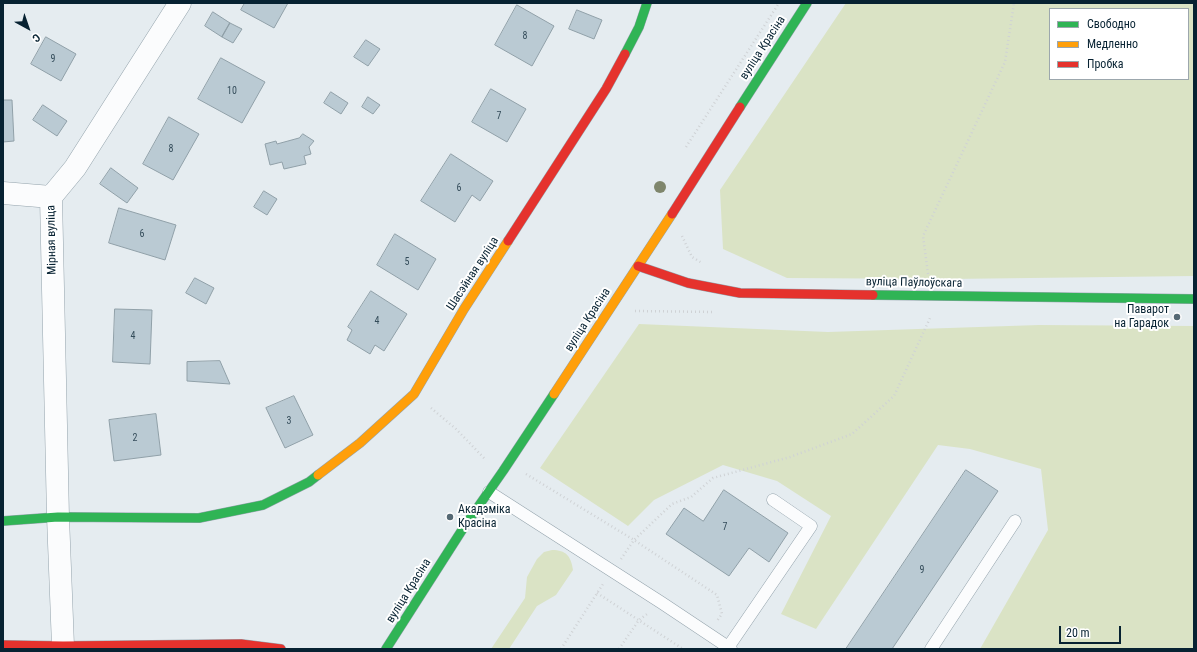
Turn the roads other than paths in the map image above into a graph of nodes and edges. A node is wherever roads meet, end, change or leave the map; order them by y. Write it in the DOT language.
graph roads {
  1 [pos="180,3"];
  2 [pos="647,3"];
  3 [pos="807,3"];
  4 [pos="3,193"];
  5 [pos="51,197"];
  6 [pos="638,266"];
  7 [pos="1194,299"];
  8 [pos="488,492"];
  9 [pos="773,500"];
  10 [pos="58,517"];
  11 [pos="3,521"];
  12 [pos="1015,521"];
  13 [pos="3,646"];
  14 [pos="62,646"];
  15 [pos="281,649"];
  16 [pos="386,649"];
  17 [pos="729,649"];
  18 [pos="931,649"];
  1 -- 5 [label="street, Мірная вуліца"];
  2 -- 10 [label="street, Шасэйная вуліца"];
  3 -- 6 [label="street, вуліца Красіна"];
  4 -- 5 [label="street"];
  5 -- 10 [label="street, Мірная вуліца"];
  6 -- 7 [label="street, вуліца Паўлоўскага"];
  6 -- 8 [label="street, вуліца Красіна"];
  8 -- 16 [label="street, вуліца Красіна"];
  8 -- 17 [label="lane"];
  9 -- 17 [label="lane"];
  10 -- 11 [label="street, Шасэйная вуліца"];
  10 -- 14 [label="street, Мірная вуліца"];
  12 -- 18 [label="lane"];
  13 -- 14 [label="street"];
  14 -- 15 [label="street"];
}
